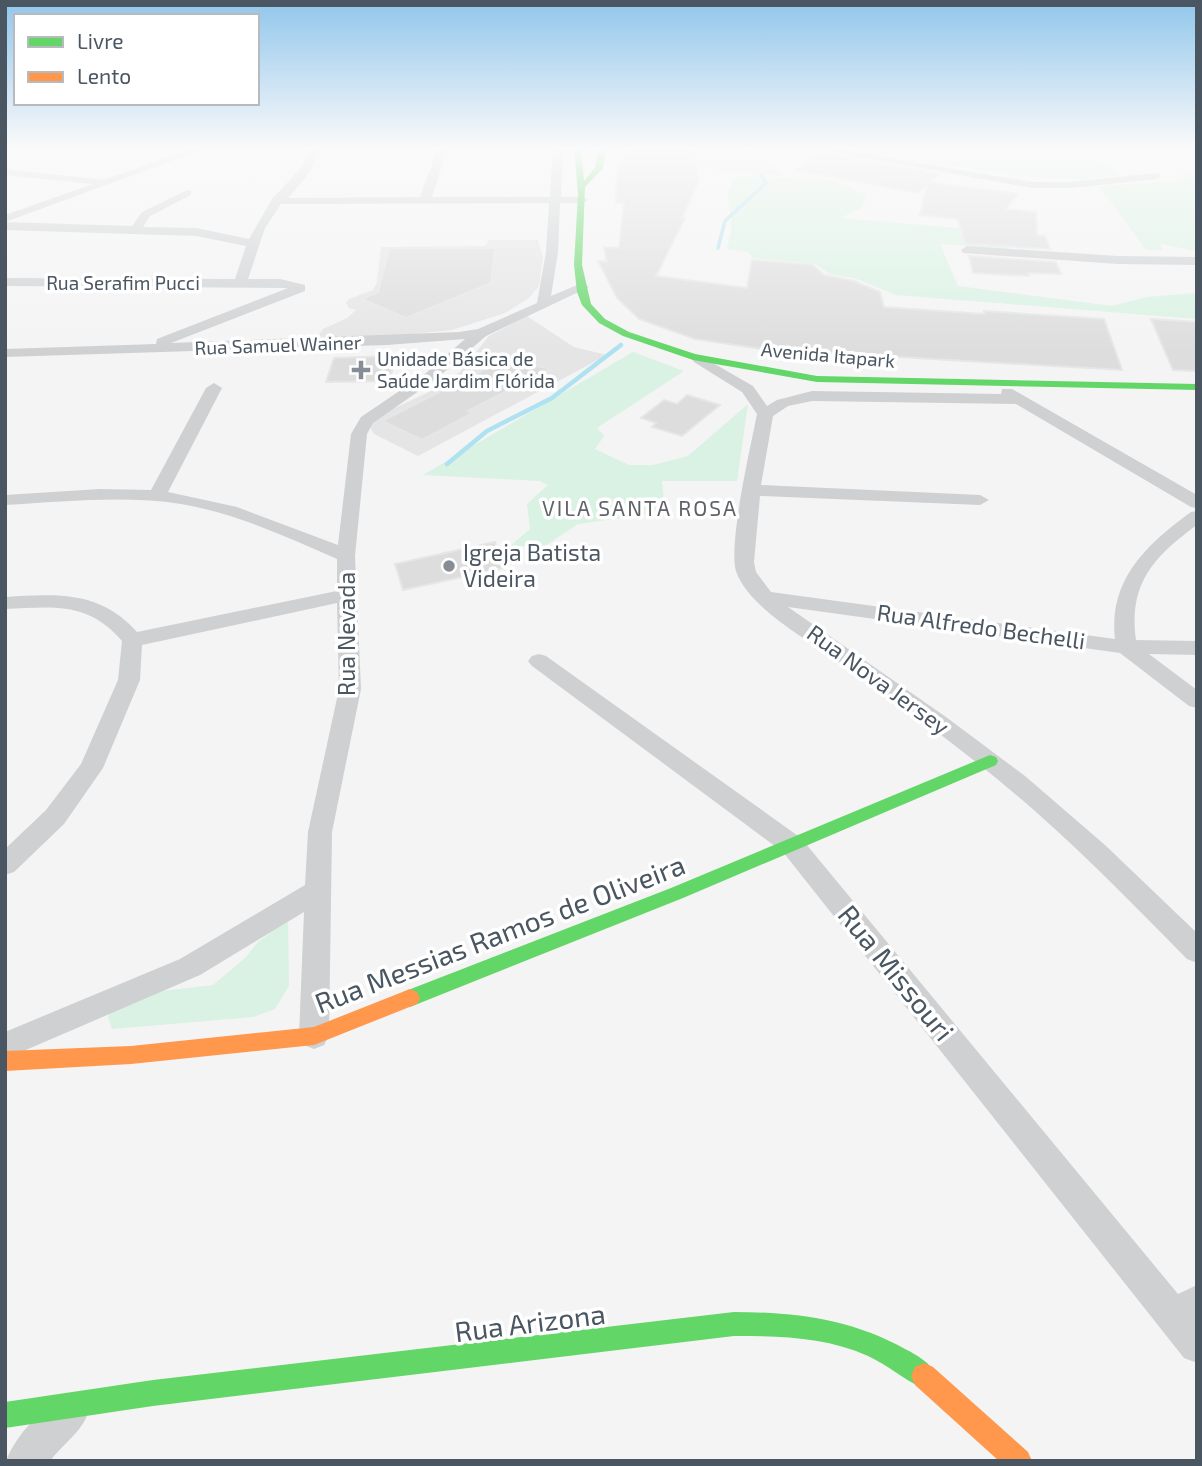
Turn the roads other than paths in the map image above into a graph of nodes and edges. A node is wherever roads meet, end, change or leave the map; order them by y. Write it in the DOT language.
graph roads {
  1 [pos="145,215"];
  2 [pos="266,215"];
  3 [pos="554,215"];
  4 [pos="581,215"];
  5 [pos="5,226"];
  6 [pos="135,230"];
  7 [pos="254,244"];
  8 [pos="967,250"];
  9 [pos="1197,261"];
  10 [pos="5,282"];
  11 [pos="240,282"];
  12 [pos="582,287"];
  13 [pos="543,305"];
  14 [pos="481,333"];
  15 [pos="144,349"];
  16 [pos="5,353"];
  17 [pos="699,359"];
  18 [pos="992,384"];
  19 [pos="1197,387"];
  20 [pos="214,388"];
  21 [pos="1020,399"];
  22 [pos="768,406"];
  23 [pos="754,489"];
  24 [pos="157,496"];
  25 [pos="5,500"];
  26 [pos="980,500"];
  27 [pos="1197,503"];
  28 [pos="1197,516"];
  29 [pos="346,556"];
  30 [pos="346,595"];
  31 [pos="766,598"];
  32 [pos="5,603"];
  33 [pos="132,640"];
  34 [pos="1126,647"];
  35 [pos="1197,648"];
  36 [pos="539,661"];
  37 [pos="1197,701"];
  38 [pos="990,761"];
  39 [pos="792,845"];
  40 [pos="5,865"];
  41 [pos="316,892"];
  42 [pos="1197,951"];
  43 [pos="314,1036"];
  44 [pos="5,1046"];
  45 [pos="5,1061"];
  46 [pos="1186,1308"];
  47 [pos="1197,1345"];
  48 [pos="88,1403"];
  49 [pos="5,1415"];
  50 [pos="25,1461"];
  51 [pos="1019,1461"];
  1 -- 6 [label="street"];
  2 -- 7 [label="street"];
  3 -- 13 [label="street"];
  4 -- 12 [label="main road, Avenida Itapark"];
  5 -- 6 [label="street"];
  6 -- 7 [label="street"];
  7 -- 11 [label="street"];
  8 -- 9 [label="street"];
  10 -- 11 [label="street, Rua Serafim Pucci"];
  11 -- 15 [label="street, Rua Serafim Pucci"];
  12 -- 13 [label="street, Rua Samuel Wainer"];
  12 -- 17 [label="main road, Avenida Itapark"];
  13 -- 14 [label="street, Rua Samuel Wainer"];
  14 -- 15 [label="street, Rua Samuel Wainer"];
  14 -- 29 [label="street"];
  15 -- 16 [label="street, Rua Samuel Wainer"];
  17 -- 18 [label="main road, Avenida Itapark"];
  17 -- 22 [label="street"];
  18 -- 19 [label="main road, Avenida Itapark"];
  18 -- 21 [label="street"];
  20 -- 24 [label="street"];
  21 -- 22 [label="street"];
  21 -- 27 [label="street"];
  22 -- 23 [label="street, Rua Nova Jersey"];
  23 -- 26 [label="street"];
  23 -- 31 [label="street, Rua Nova Jersey"];
  24 -- 25 [label="street, Rua Nevada"];
  24 -- 29 [label="street, Rua Nevada"];
  28 -- 34 [label="street"];
  29 -- 30 [label="street, Rua Nevada"];
  30 -- 33 [label="street"];
  30 -- 41 [label="street, Rua Nevada"];
  31 -- 34 [label="street, Rua Alfredo Bechelli"];
  31 -- 38 [label="street, Rua Nova Jersey"];
  32 -- 33 [label="street"];
  33 -- 40 [label="street"];
  34 -- 35 [label="street, Rua Alfredo Bechelli"];
  34 -- 37 [label="street"];
  36 -- 39 [label="street, Rua Missouri"];
  38 -- 39 [label="main road, Rua Messias Ramos de Oliveira"];
  38 -- 42 [label="street, Rua Nova Jersey"];
  39 -- 43 [label="main road, Rua Messias Ramos de Oliveira"];
  39 -- 46 [label="street, Rua Missouri"];
  41 -- 43 [label="street, Rua Nevada"];
  41 -- 44 [label="street"];
  43 -- 45 [label="main road, Rua Messias Ramos de Oliveira"];
  46 -- 47 [label="street, Rua Missouri"];
  48 -- 49 [label="main road, Rua Arizona"];
  48 -- 50 [label="street"];
  48 -- 51 [label="main road, Rua Arizona"];
}
